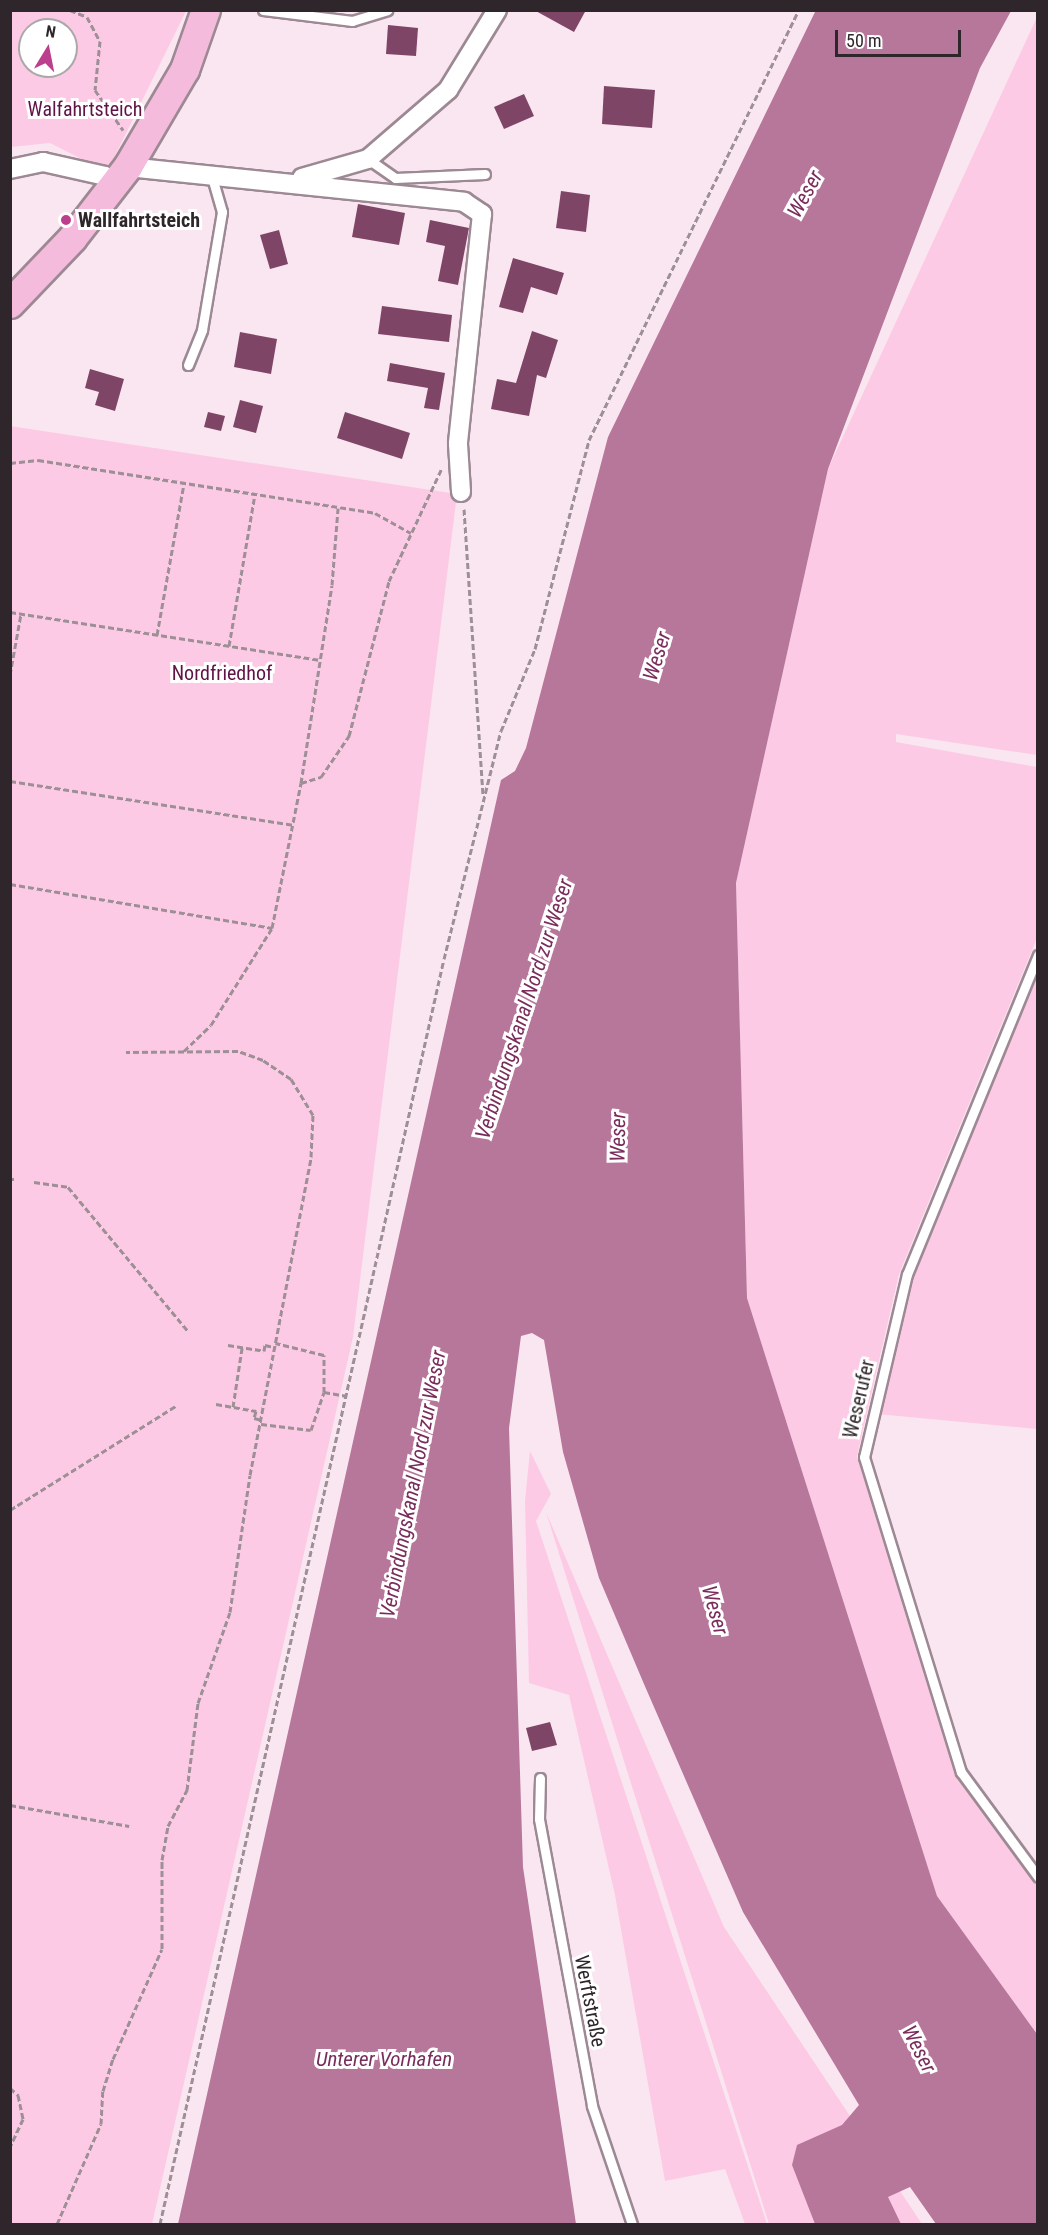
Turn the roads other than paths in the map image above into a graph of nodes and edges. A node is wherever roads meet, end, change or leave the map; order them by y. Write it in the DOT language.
graph roads {
  1 [pos="206,10"];
  2 [pos="263,10"];
  3 [pos="387,10"];
  4 [pos="497,10"];
  5 [pos="368,159"];
  6 [pos="128,165"];
  7 [pos="10,169"];
  8 [pos="485,174"];
  9 [pos="212,177"];
  10 [pos="292,181"];
  11 [pos="10,304"];
  12 [pos="188,365"];
  13 [pos="461,492"];
  14 [pos="1038,955"];
  15 [pos="540,1778"];
  16 [pos="1038,1877"];
  17 [pos="632,2224"];
  1 -- 6 [label="main road"];
  2 -- 3 [label="lane"];
  4 -- 5 [label="street"];
  5 -- 8 [label="lane"];
  5 -- 10 [label="street"];
  6 -- 7 [label="street"];
  6 -- 9 [label="street"];
  6 -- 11 [label="main road"];
  9 -- 10 [label="street"];
  9 -- 12 [label="lane"];
  10 -- 13 [label="street"];
  14 -- 16 [label="lane, Weserufer"];
  15 -- 17 [label="lane, Werftstraße"];
}
